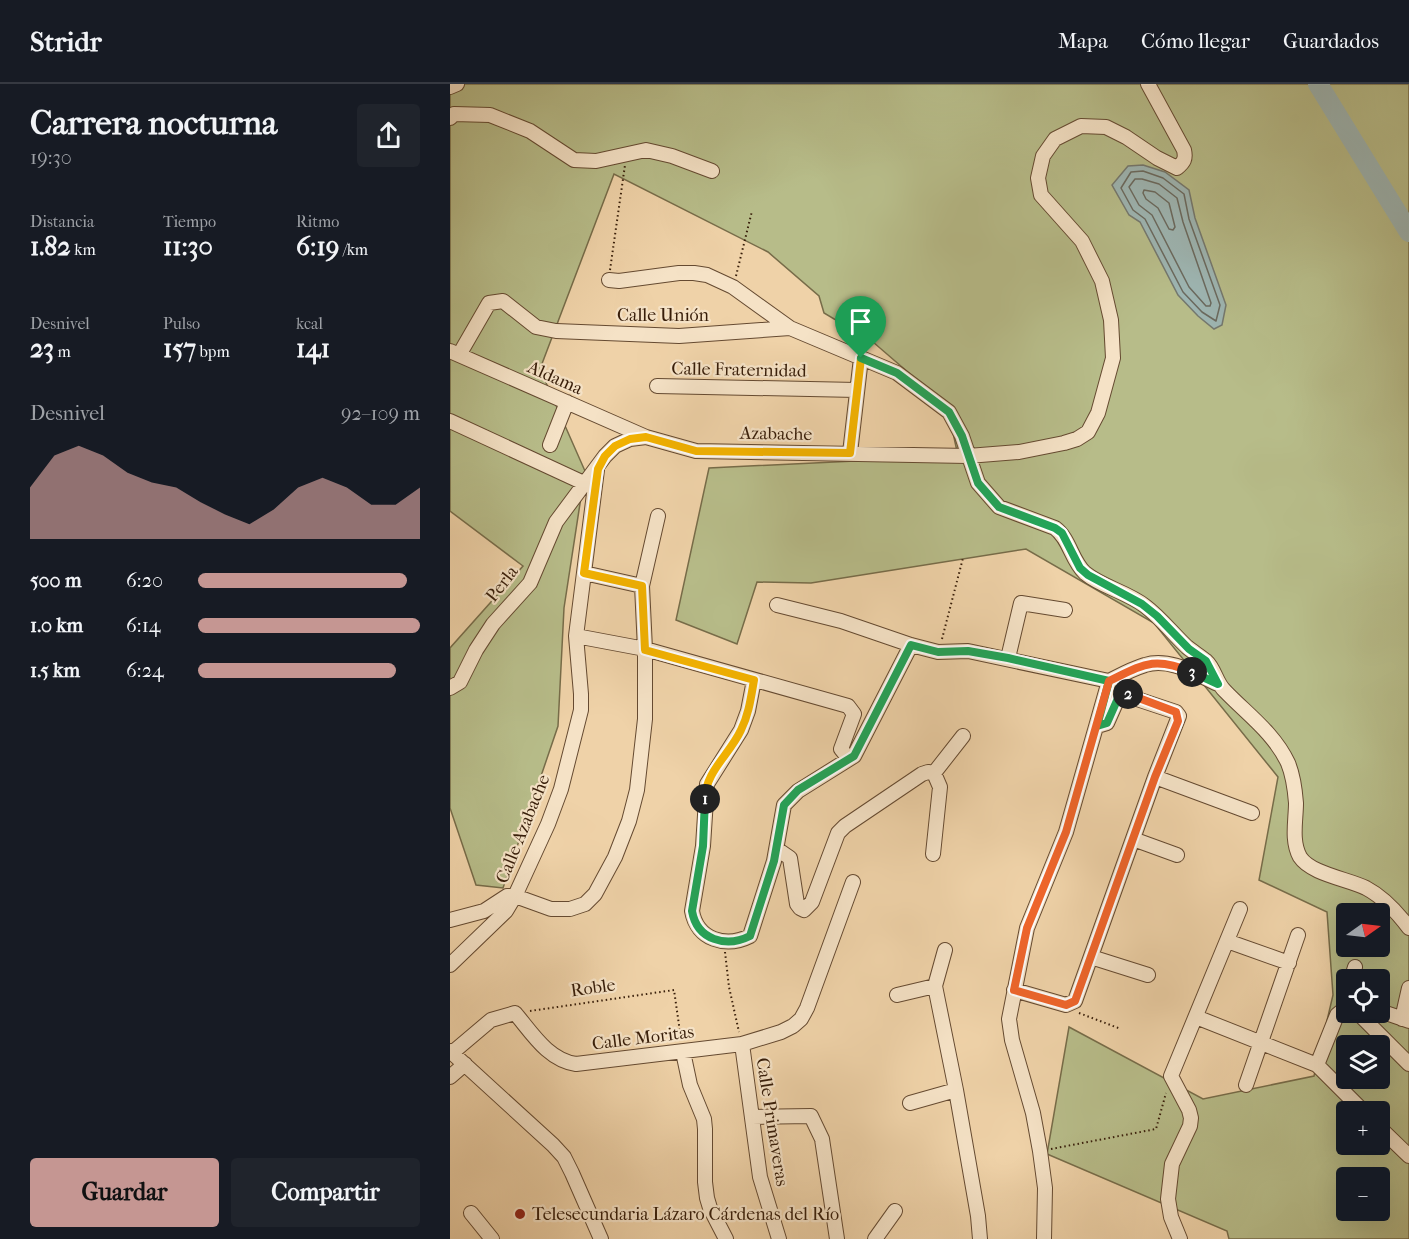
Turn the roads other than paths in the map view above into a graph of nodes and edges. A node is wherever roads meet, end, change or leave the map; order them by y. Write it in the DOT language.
graph roads {
  1 [pos="457,84"];
  2 [pos="1148,84"];
  3 [pos="450,87"];
  4 [pos="450,118"];
  5 [pos="712,171"];
  6 [pos="609,280"];
  7 [pos="790,328"];
  8 [pos="454,353"];
  9 [pos="861,358"];
  10 [pos="657,386"];
  11 [pos="857,390"];
  12 [pos="567,402"];
  13 [pos="450,421"];
  14 [pos="646,437"];
  15 [pos="550,445"];
  16 [pos="850,453"];
  17 [pos="968,456"];
  18 [pos="598,469"];
  19 [pos="586,484"];
  20 [pos="658,516"];
  21 [pos="584,573"];
  22 [pos="642,586"];
  23 [pos="777,604"];
  24 [pos="1065,610"];
  25 [pos="576,636"];
  26 [pos="911,645"];
  27 [pos="645,650"];
  28 [pos="1008,658"];
  29 [pos="754,680"];
  30 [pos="1109,681"];
  31 [pos="1218,684"];
  32 [pos="450,688"];
  33 [pos="1097,726"];
  34 [pos="963,736"];
  35 [pos="849,759"];
  36 [pos="934,773"];
  37 [pos="1155,777"];
  38 [pos="1252,813"];
  39 [pos="1133,839"];
  40 [pos="777,849"];
  41 [pos="933,854"];
  42 [pos="1177,855"];
  43 [pos="854,882"];
  44 [pos="515,897"];
  45 [pos="1240,909"];
  46 [pos="450,920"];
  47 [pos="1409,928"];
  48 [pos="1298,935"];
  49 [pos="1227,941"];
  50 [pos="945,950"];
  51 [pos="1091,957"];
  52 [pos="1289,963"];
  53 [pos="450,965"];
  54 [pos="1148,975"];
  55 [pos="934,986"];
  56 [pos="1409,988"];
  57 [pos="1014,990"];
  58 [pos="897,994"];
  59 [pos="1390,1015"];
  60 [pos="1196,1017"];
  61 [pos="1336,1018"];
  62 [pos="1405,1020"];
  63 [pos="1368,1023"];
  64 [pos="1260,1043"];
  65 [pos="742,1044"];
  66 [pos="451,1052"];
  67 [pos="683,1052"];
  68 [pos="465,1064"];
  69 [pos="1409,1064"];
  70 [pos="1317,1065"];
  71 [pos="450,1077"];
  72 [pos="1246,1085"];
  73 [pos="956,1090"];
  74 [pos="1353,1101"];
  75 [pos="910,1103"];
  76 [pos="752,1118"];
  77 [pos="1390,1138"];
  78 [pos="1409,1156"];
  79 [pos="895,1211"];
  80 [pos="471,1213"];
  81 [pos="492,1239"];
  82 [pos="601,1239"];
  83 [pos="726,1239"];
  84 [pos="779,1239"];
  85 [pos="837,1239"];
  86 [pos="875,1239"];
  87 [pos="980,1239"];
  88 [pos="1044,1239"];
  89 [pos="1180,1239"];
  1 -- 3 [label="street"];
  2 -- 17 [label="street, Azabache"];
  4 -- 5 [label="street"];
  6 -- 7 [label="street"];
  7 -- 8 [label="street, Calle Unión"];
  7 -- 9 [label="street"];
  8 -- 12 [label="street, Aldama"];
  9 -- 11 [label="street"];
  9 -- 17 [label="street"];
  10 -- 11 [label="street, Calle Fraternidad"];
  11 -- 16 [label="street"];
  12 -- 14 [label="street, Aldama"];
  12 -- 15 [label="street"];
  13 -- 19 [label="street"];
  14 -- 16 [label="street, Azabache"];
  14 -- 18 [label="street"];
  16 -- 17 [label="street, Azabache"];
  17 -- 31 [label="street"];
  18 -- 19 [label="street, Perla"];
  18 -- 21 [label="street, Calle Azabache"];
  19 -- 32 [label="street, Perla"];
  20 -- 22 [label="street"];
  21 -- 22 [label="street"];
  21 -- 25 [label="street, Calle Azabache"];
  22 -- 27 [label="street"];
  23 -- 26 [label="street"];
  24 -- 28 [label="street"];
  25 -- 27 [label="street"];
  25 -- 44 [label="street, Calle Azabache"];
  26 -- 28 [label="street"];
  26 -- 35 [label="street"];
  27 -- 29 [label="street"];
  27 -- 44 [label="street"];
  28 -- 30 [label="street"];
  29 -- 35 [label="street"];
  29 -- 40 [label="street"];
  30 -- 31 [label="street"];
  30 -- 33 [label="street"];
  31 -- 47 [label="street"];
  33 -- 37 [label="street"];
  33 -- 57 [label="street"];
  34 -- 36 [label="street"];
  35 -- 40 [label="street"];
  36 -- 40 [label="street"];
  36 -- 41 [label="street"];
  37 -- 38 [label="street"];
  37 -- 39 [label="street"];
  39 -- 42 [label="street"];
  39 -- 51 [label="street"];
  43 -- 65 [label="street, Calle Moritas"];
  44 -- 46 [label="street"];
  44 -- 53 [label="street, Calle Azabache"];
  45 -- 49 [label="street"];
  48 -- 52 [label="street"];
  49 -- 52 [label="street"];
  49 -- 60 [label="street"];
  50 -- 55 [label="street"];
  51 -- 54 [label="street"];
  51 -- 57 [label="street"];
  52 -- 64 [label="street"];
  55 -- 58 [label="street"];
  55 -- 73 [label="street"];
  56 -- 62 [label="street"];
  57 -- 88 [label="street"];
  59 -- 62 [label="street"];
  60 -- 64 [label="street"];
  60 -- 89 [label="street"];
  61 -- 70 [label="street"];
  63 -- 69 [label="street"];
  64 -- 70 [label="street"];
  64 -- 72 [label="street"];
  65 -- 67 [label="street, Calle Moritas"];
  65 -- 76 [label="street, Calle Primaveras"];
  66 -- 67 [label="street, Calle Moritas"];
  66 -- 68 [label="street"];
  67 -- 83 [label="street"];
  68 -- 71 [label="street"];
  68 -- 82 [label="street"];
  70 -- 74 [label="street"];
  73 -- 75 [label="street"];
  73 -- 87 [label="street"];
  76 -- 84 [label="street, Calle Primaveras"];
  76 -- 85 [label="street"];
  77 -- 78 [label="street"];
  79 -- 86 [label="street"];
  80 -- 81 [label="street"];
}
